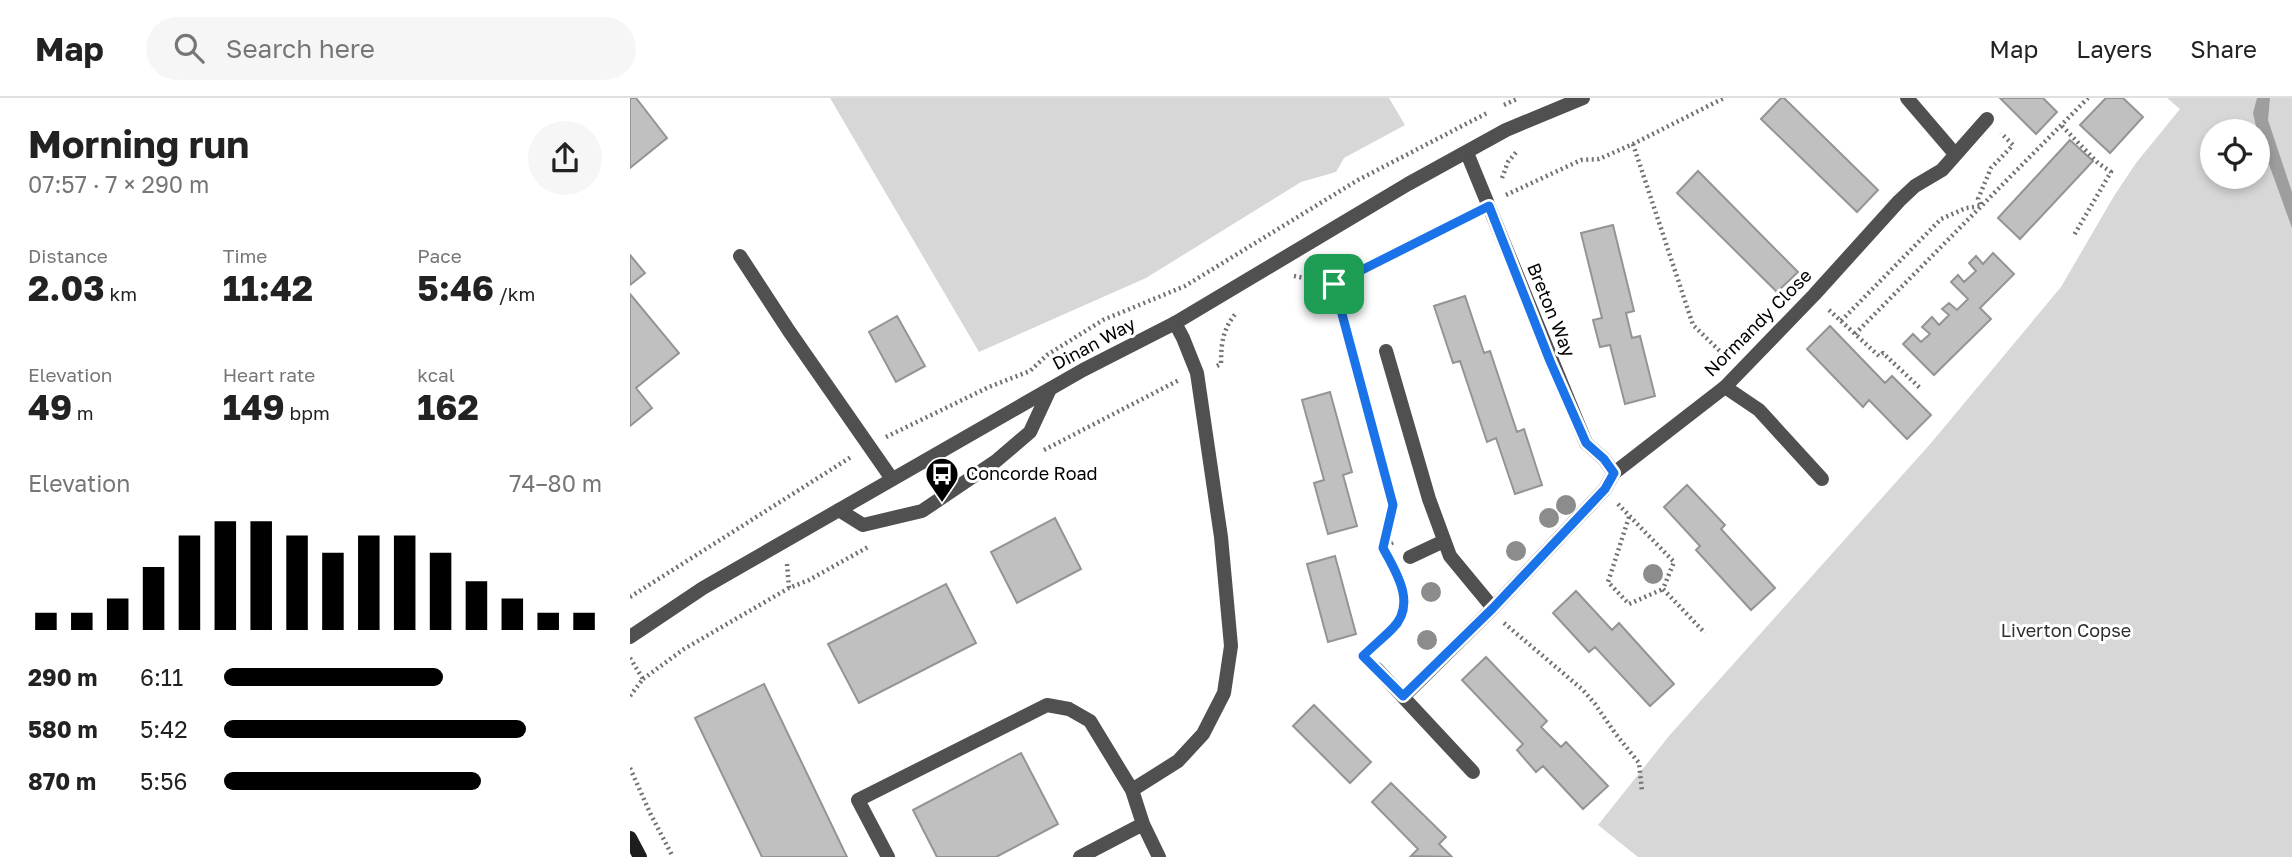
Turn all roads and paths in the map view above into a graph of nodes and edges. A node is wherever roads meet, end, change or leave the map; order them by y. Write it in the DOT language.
graph roads {
  1 [pos="1519,98"];
  2 [pos="1583,98"];
  3 [pos="1724,98"];
  4 [pos="1907,98"];
  5 [pos="2088,98"];
  6 [pos="1987,119"];
  7 [pos="2062,126"];
  8 [pos="1633,144"];
  9 [pos="1525,146"];
  10 [pos="1467,153"];
  11 [pos="1955,154"];
  12 [pos="1502,182"];
  13 [pos="1502,189"];
  14 [pos="1504,196"];
  15 [pos="1489,206"];
  16 [pos="1981,206"];
  17 [pos="2073,237"];
  18 [pos="740,256"];
  19 [pos="1286,278"];
  20 [pos="1334,284"];
  21 [pos="1814,295"];
  22 [pos="1239,310"];
  23 [pos="1841,321"];
  24 [pos="1175,323"];
  25 [pos="1855,334"];
  26 [pos="1385,351"];
  27 [pos="1740,370"];
  28 [pos="1197,373"];
  29 [pos="1725,387"];
  30 [pos="1920,388"];
  31 [pos="1051,389"];
  32 [pos="869,446"];
  33 [pos="1034,456"];
  34 [pos="1614,473"];
  35 [pos="1822,479"];
  36 [pos="892,480"];
  37 [pos="1605,489"];
  38 [pos="839,510"];
  39 [pos="1629,516"];
  40 [pos="1397,540"];
  41 [pos="1444,541"];
  42 [pos="870,545"];
  43 [pos="1383,548"];
  44 [pos="1410,557"];
  45 [pos="1406,573"];
  46 [pos="1400,578"];
  47 [pos="1663,589"];
  48 [pos="630,597"];
  49 [pos="1491,610"];
  50 [pos="1705,633"];
  51 [pos="630,637"];
  52 [pos="1375,644"];
  53 [pos="1383,653"];
  54 [pos="630,658"];
  55 [pos="1377,669"];
  56 [pos="643,680"];
  57 [pos="630,696"];
  58 [pos="1403,696"];
  59 [pos="630,768"];
  60 [pos="1473,772"];
  61 [pos="1132,790"];
  62 [pos="1642,791"];
  63 [pos="1143,824"];
  64 [pos="630,838"];
  65 [pos="640,857"];
  66 [pos="673,857"];
  67 [pos="888,857"];
  68 [pos="1080,857"];
  69 [pos="1159,857"];
  1 -- 32 [label="path"];
  2 -- 10 [label="street, Dinan Way"];
  3 -- 8 [label="path"];
  4 -- 11 [label="street"];
  5 -- 7 [label="path"];
  6 -- 11 [label="street, Normandy Close"];
  6 -- 16 [label="path"];
  7 -- 16 [label="path"];
  7 -- 17 [label="path"];
  8 -- 14 [label="path"];
  8 -- 27 [label="path"];
  9 -- 12 [label="path"];
  10 -- 15 [label="street, Breton Way"];
  10 -- 24 [label="street, Dinan Way"];
  11 -- 21 [label="street, Normandy Close"];
  13 -- 14 [label="path"];
  14 -- 15 [label="path"];
  15 -- 20 [label="path"];
  15 -- 34 [label="street, Breton Way"];
  16 -- 23 [label="path"];
  16 -- 25 [label="path"];
  18 -- 32 [label="street"];
  19 -- 20 [label="path"];
  20 -- 43 [label="path"];
  21 -- 23 [label="path"];
  21 -- 27 [label="street, Normandy Close"];
  22 -- 28 [label="path"];
  23 -- 25 [label="path"];
  24 -- 28 [label="street"];
  24 -- 31 [label="street, Dinan Way"];
  25 -- 30 [label="path"];
  26 -- 41 [label="street"];
  27 -- 29 [label="street, Normandy Close"];
  28 -- 33 [label="path"];
  28 -- 61 [label="street"];
  29 -- 34 [label="street, Normandy Close"];
  29 -- 35 [label="street"];
  31 -- 36 [label="street, Dinan Way"];
  31 -- 38 [label="street"];
  32 -- 36 [label="street"];
  32 -- 48 [label="path"];
  34 -- 37 [label="street, Normandy Close"];
  36 -- 38 [label="street, Dinan Way"];
  37 -- 39 [label="path"];
  37 -- 49 [label="street, Normandy Close"];
  38 -- 51 [label="street, Dinan Way"];
  39 -- 47 [label="path"];
  39 -- 47 [label="path"];
  40 -- 43 [label="path"];
  41 -- 44 [label="street"];
  41 -- 49 [label="street"];
  42 -- 56 [label="path"];
  43 -- 46 [label="path"];
  45 -- 46 [label="path"];
  46 -- 52 [label="path"];
  47 -- 50 [label="path"];
  49 -- 58 [label="street, Normandy Close"];
  49 -- 62 [label="path"];
  52 -- 53 [label="path"];
  52 -- 55 [label="path"];
  54 -- 56 [label="path"];
  55 -- 58 [label="street"];
  56 -- 57 [label="path"];
  58 -- 60 [label="street"];
  59 -- 66 [label="path"];
  61 -- 63 [label="street"];
  61 -- 67 [label="street"];
  63 -- 68 [label="street"];
  63 -- 69 [label="street"];
  64 -- 65 [label="main road"];
}
